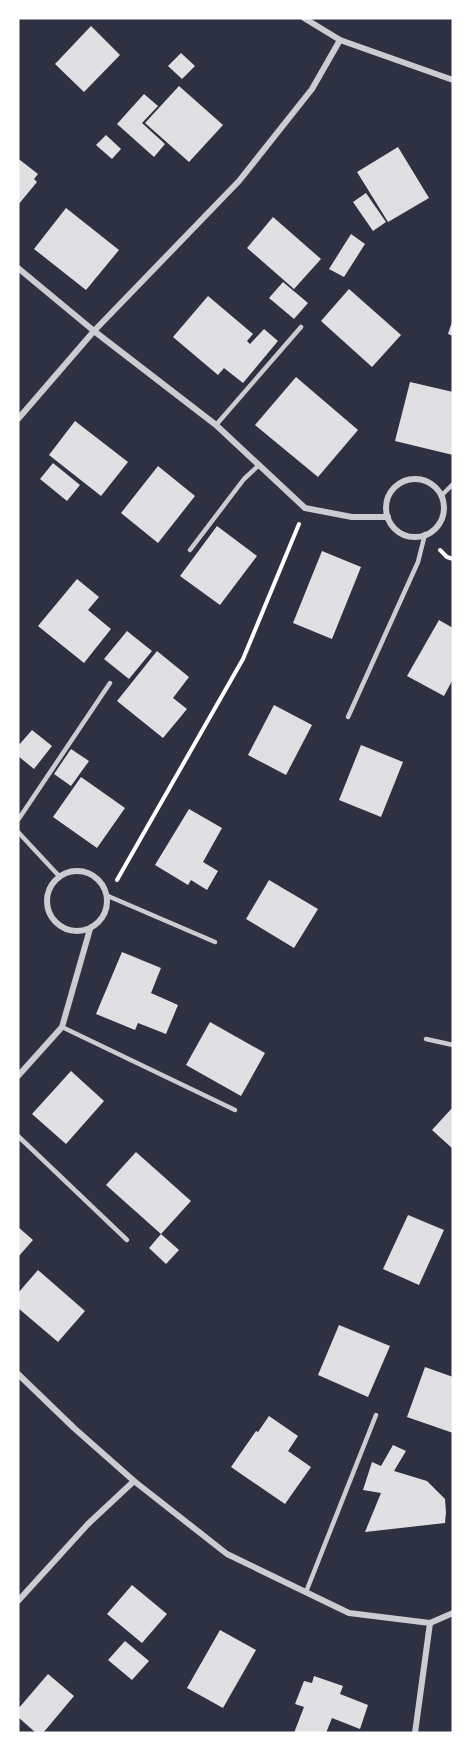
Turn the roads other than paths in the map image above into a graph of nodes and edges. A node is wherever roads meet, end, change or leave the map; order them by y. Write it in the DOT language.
graph roads {
  1 [pos="304,18"];
  2 [pos="340,40"];
  3 [pos="453,80"];
  4 [pos="18,268"];
  5 [pos="301,327"];
  6 [pos="94,331"];
  7 [pos="18,419"];
  8 [pos="216,425"];
  9 [pos="259,465"];
  10 [pos="453,484"];
  11 [pos="441,496"];
  12 [pos="388,517"];
  13 [pos="425,534"];
  14 [pos="190,550"];
  15 [pos="110,683"];
  16 [pos="348,717"];
  17 [pos="18,820"];
  18 [pos="18,832"];
  19 [pos="59,876"];
  20 [pos="108,896"];
  21 [pos="90,929"];
  22 [pos="215,942"];
  23 [pos="62,1027"];
  24 [pos="426,1039"];
  25 [pos="453,1046"];
  26 [pos="18,1076"];
  27 [pos="235,1110"];
  28 [pos="18,1136"];
  29 [pos="127,1240"];
  30 [pos="18,1374"];
  31 [pos="376,1415"];
  32 [pos="134,1480"];
  33 [pos="306,1592"];
  34 [pos="18,1601"];
  35 [pos="453,1613"];
  36 [pos="430,1623"];
  37 [pos="415,1733"];
  1 -- 2 [label="street"];
  2 -- 3 [label="street"];
  2 -- 6 [label="street"];
  4 -- 6 [label="street"];
  5 -- 8 [label="lane"];
  6 -- 7 [label="street"];
  6 -- 8 [label="street"];
  8 -- 9 [label="street"];
  9 -- 12 [label="street"];
  9 -- 14 [label="lane"];
  10 -- 11 [label="lane"];
  11 -- 12 [label="street"];
  11 -- 13 [label="street"];
  12 -- 13 [label="street"];
  13 -- 16 [label="lane"];
  15 -- 17 [label="lane"];
  18 -- 19 [label="lane"];
  19 -- 20 [label="street"];
  19 -- 21 [label="street"];
  20 -- 21 [label="street"];
  20 -- 22 [label="lane"];
  21 -- 23 [label="street"];
  23 -- 26 [label="street"];
  23 -- 27 [label="lane"];
  24 -- 25 [label="lane"];
  28 -- 29 [label="lane"];
  30 -- 32 [label="street"];
  31 -- 33 [label="lane"];
  32 -- 33 [label="street"];
  32 -- 34 [label="street"];
  33 -- 36 [label="street"];
  35 -- 36 [label="street"];
  36 -- 37 [label="street"];
}
